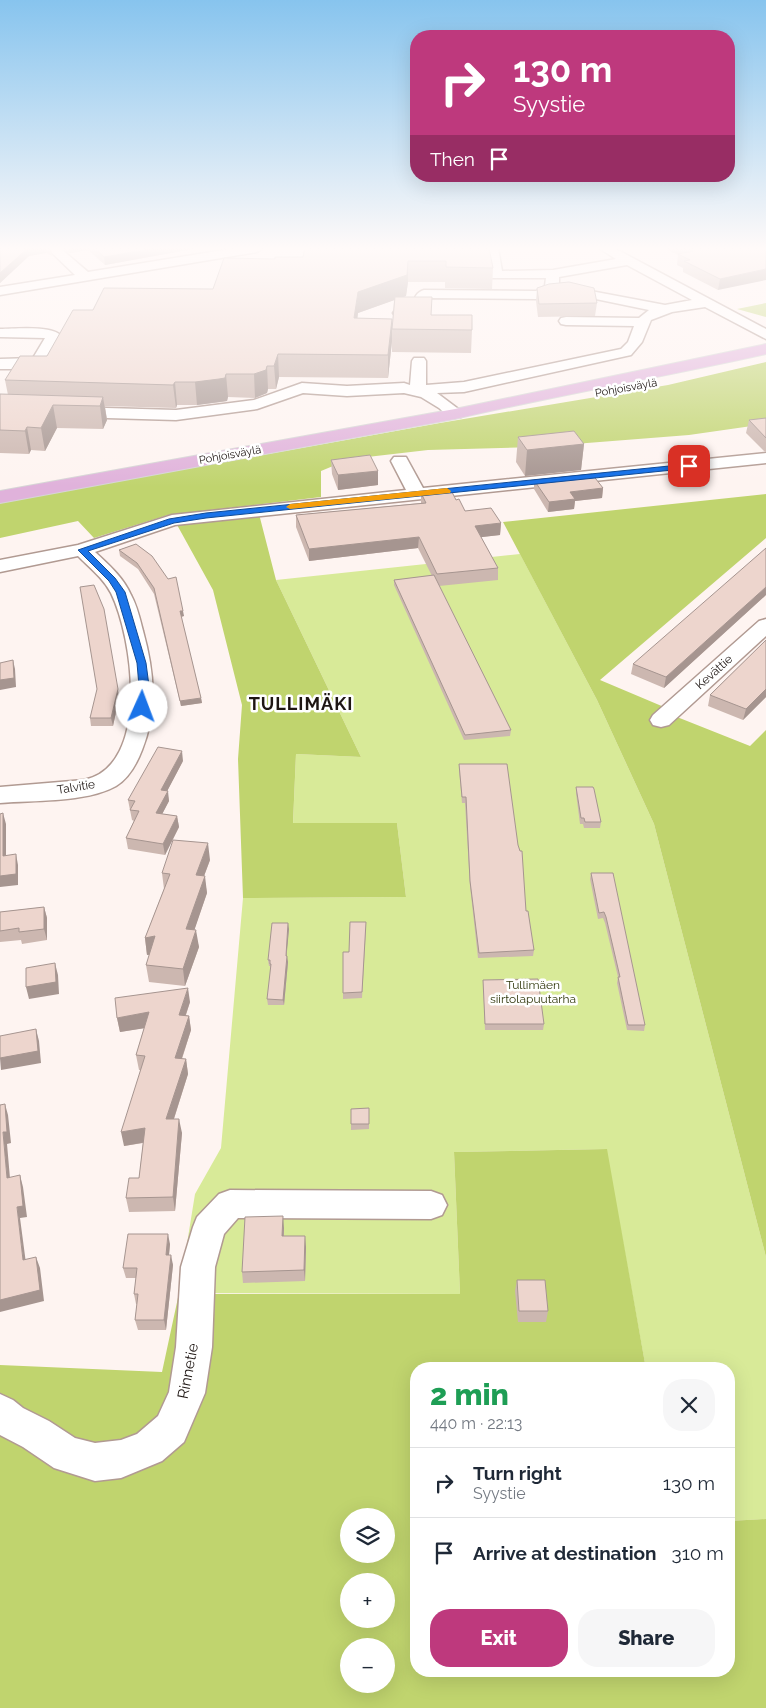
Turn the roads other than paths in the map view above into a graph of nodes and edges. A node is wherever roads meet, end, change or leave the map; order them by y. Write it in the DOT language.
graph roads {
  1 [pos="640,328"];
  2 [pos="755,328"];
  3 [pos="0,333"];
  4 [pos="766,334"];
  5 [pos="766,348"];
  6 [pos="766,358"];
  7 [pos="419,361"];
  8 [pos="3,372"];
  9 [pos="418,390"];
  10 [pos="55,412"];
  11 [pos="455,414"];
  12 [pos="766,458"];
  13 [pos="400,461"];
  14 [pos="417,494"];
  15 [pos="1,497"];
  16 [pos="82,550"];
  17 [pos="0,566"];
  18 [pos="766,625"];
  19 [pos="661,720"];
  20 [pos="0,795"];
  21 [pos="432,1205"];
  22 [pos="0,1412"];
  1 -- 9 [label="street"];
  2 -- 4 [label="street"];
  3 -- 8 [label="street"];
  5 -- 11 [label="main road, Pohjoisväylä"];
  6 -- 11 [label="main road, Pohjoisväylä"];
  7 -- 9 [label="street"];
  9 -- 10 [label="street"];
  9 -- 11 [label="street"];
  11 -- 15 [label="main road, Pohjoisväylä"];
  12 -- 14 [label="street"];
  13 -- 14 [label="street"];
  14 -- 16 [label="street"];
  16 -- 17 [label="street"];
  16 -- 20 [label="street, Talvitie"];
  18 -- 19 [label="street, Kevättie"];
  21 -- 22 [label="street, Rinnetie"];
}
